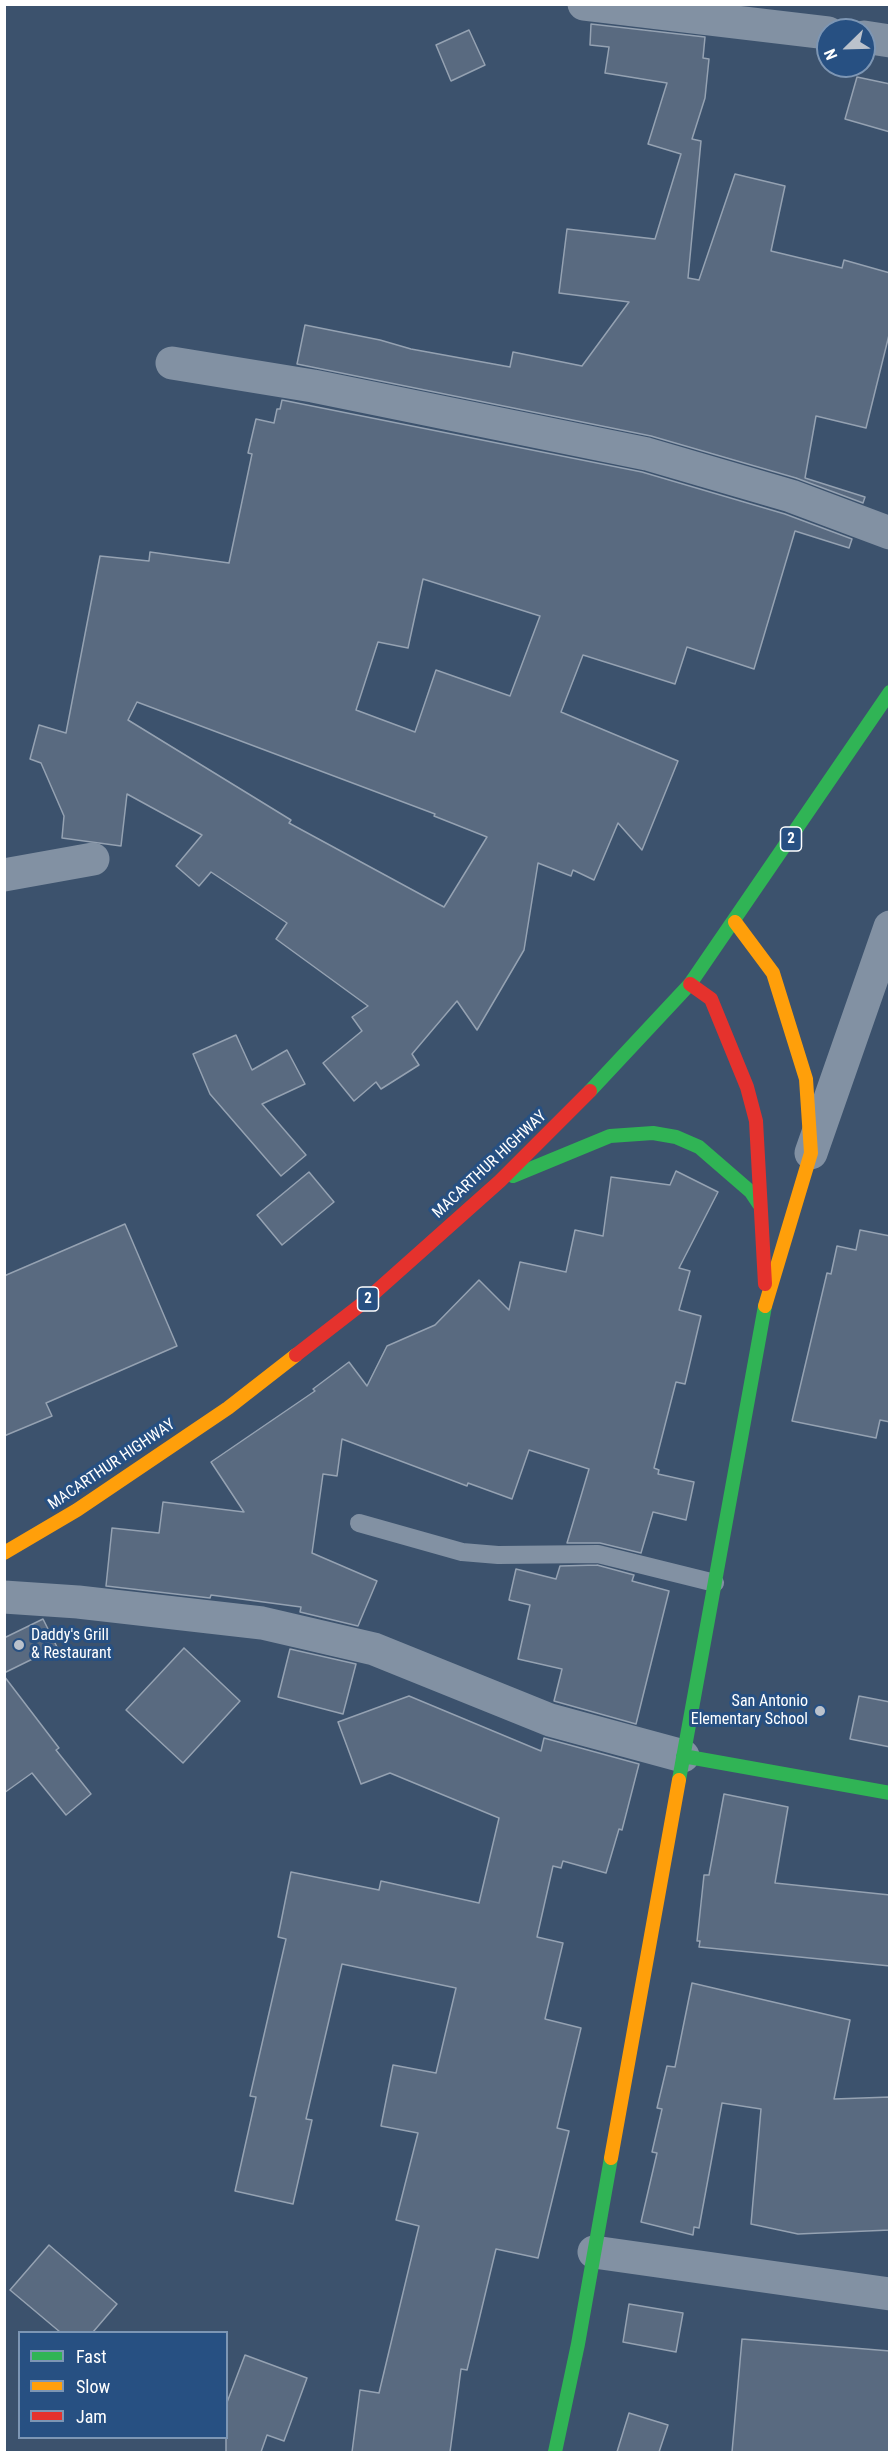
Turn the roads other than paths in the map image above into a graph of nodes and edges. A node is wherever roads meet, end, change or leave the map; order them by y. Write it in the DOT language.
graph roads {
  1 [pos="584,4"];
  2 [pos="816,32"];
  3 [pos="172,363"];
  4 [pos="890,533"];
  5 [pos="890,692"];
  6 [pos="93,860"];
  7 [pos="4,875"];
  8 [pos="735,922"];
  9 [pos="890,927"];
  10 [pos="690,984"];
  11 [pos="811,1153"];
  12 [pos="500,1181"];
  13 [pos="759,1204"];
  14 [pos="766,1298"];
  15 [pos="359,1523"];
  16 [pos="4,1552"];
  17 [pos="715,1583"];
  18 [pos="4,1597"];
  19 [pos="683,1756"];
  20 [pos="890,1793"];
  21 [pos="594,2252"];
  22 [pos="890,2294"];
  23 [pos="555,2452"];
  1 -- 2 [label="street"];
  3 -- 4 [label="street"];
  5 -- 8 [label="main road, MACARTHUR HIGHWAY / 2"];
  6 -- 7 [label="street"];
  8 -- 10 [label="main road, MACARTHUR HIGHWAY / 2"];
  8 -- 11 [label="main road"];
  9 -- 11 [label="street"];
  10 -- 12 [label="main road, MACARTHUR HIGHWAY / 2"];
  10 -- 13 [label="main road"];
  11 -- 14 [label="main road"];
  12 -- 13 [label="main road"];
  12 -- 16 [label="main road, MACARTHUR HIGHWAY / 2"];
  13 -- 14 [label="main road"];
  14 -- 17 [label="main road"];
  15 -- 17 [label="lane"];
  17 -- 19 [label="main road"];
  18 -- 19 [label="street"];
  19 -- 20 [label="main road"];
  19 -- 21 [label="main road"];
  21 -- 22 [label="street"];
  21 -- 23 [label="main road"];
}
